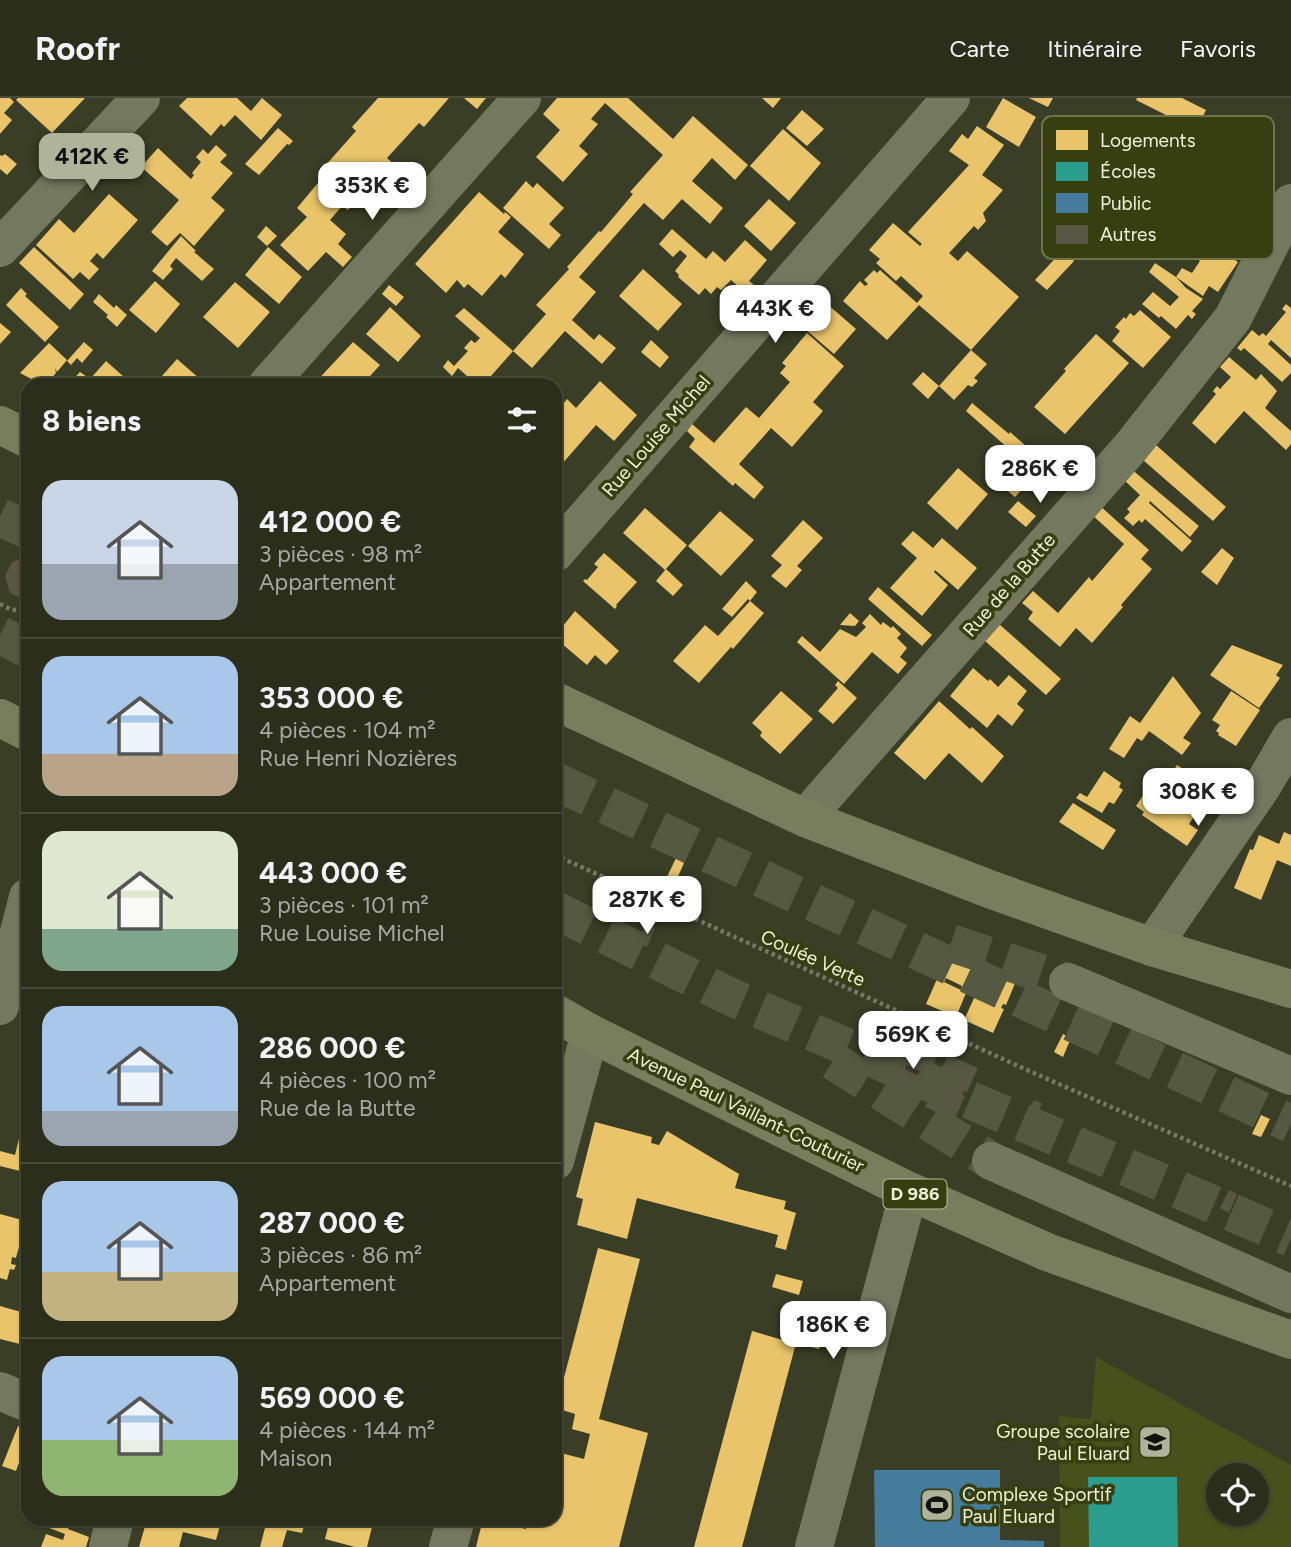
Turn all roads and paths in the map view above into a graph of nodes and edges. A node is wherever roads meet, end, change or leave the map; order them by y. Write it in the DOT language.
graph roads {
  1 [pos="141,98"];
  2 [pos="522,98"];
  3 [pos="951,98"];
  4 [pos="1291,203"];
  5 [pos="1274,237"];
  6 [pos="0,248"];
  7 [pos="1263,259"];
  8 [pos="273,378"];
  9 [pos="0,425"];
  10 [pos="21,436"];
  11 [pos="562,545"];
  12 [pos="0,604"];
  13 [pos="21,609"];
  14 [pos="562,704"];
  15 [pos="0,718"];
  16 [pos="21,729"];
  17 [pos="1291,737"];
  18 [pos="1277,790"];
  19 [pos="805,818"];
  20 [pos="562,858"];
  21 [pos="21,924"];
  22 [pos="1152,947"];
  23 [pos="1068,982"];
  24 [pos="1291,989"];
  25 [pos="0,1006"];
  26 [pos="562,1017"];
  27 [pos="590,1033"];
  28 [pos="1291,1076"];
  29 [pos="562,1135"];
  30 [pos="991,1161"];
  31 [pos="1291,1186"];
  32 [pos="909,1191"];
  33 [pos="1291,1294"];
  34 [pos="1291,1340"];
  35 [pos="0,1391"];
  36 [pos="21,1400"];
  37 [pos="114,1526"];
  38 [pos="454,1526"];
  39 [pos="108,1547"];
  40 [pos="448,1547"];
  41 [pos="814,1547"];
  1 -- 6 [label="street"];
  2 -- 8 [label="street"];
  3 -- 11 [label="street, Rue Louise Michel"];
  4 -- 5 [label="street, Rue de la Butte"];
  7 -- 19 [label="street, Rue de la Butte"];
  9 -- 10 [label="main road"];
  12 -- 13 [label="path"];
  14 -- 19 [label="main road"];
  15 -- 16 [label="main road"];
  17 -- 18 [label="street"];
  18 -- 22 [label="street"];
  19 -- 22 [label="main road"];
  20 -- 31 [label="path, Coulée Verte"];
  21 -- 25 [label="street"];
  22 -- 24 [label="main road"];
  23 -- 28 [label="highway"];
  26 -- 27 [label="main road, Avenue Paul Vaillant-Couturier / D 986"];
  27 -- 29 [label="street"];
  27 -- 32 [label="main road, Avenue Paul Vaillant-Couturier / D 986"];
  30 -- 33 [label="highway"];
  32 -- 34 [label="main road, Avenue Paul Vaillant-Couturier / D 986"];
  32 -- 41 [label="street"];
  35 -- 36 [label="street"];
  37 -- 39 [label="street"];
  38 -- 40 [label="street"];
}
